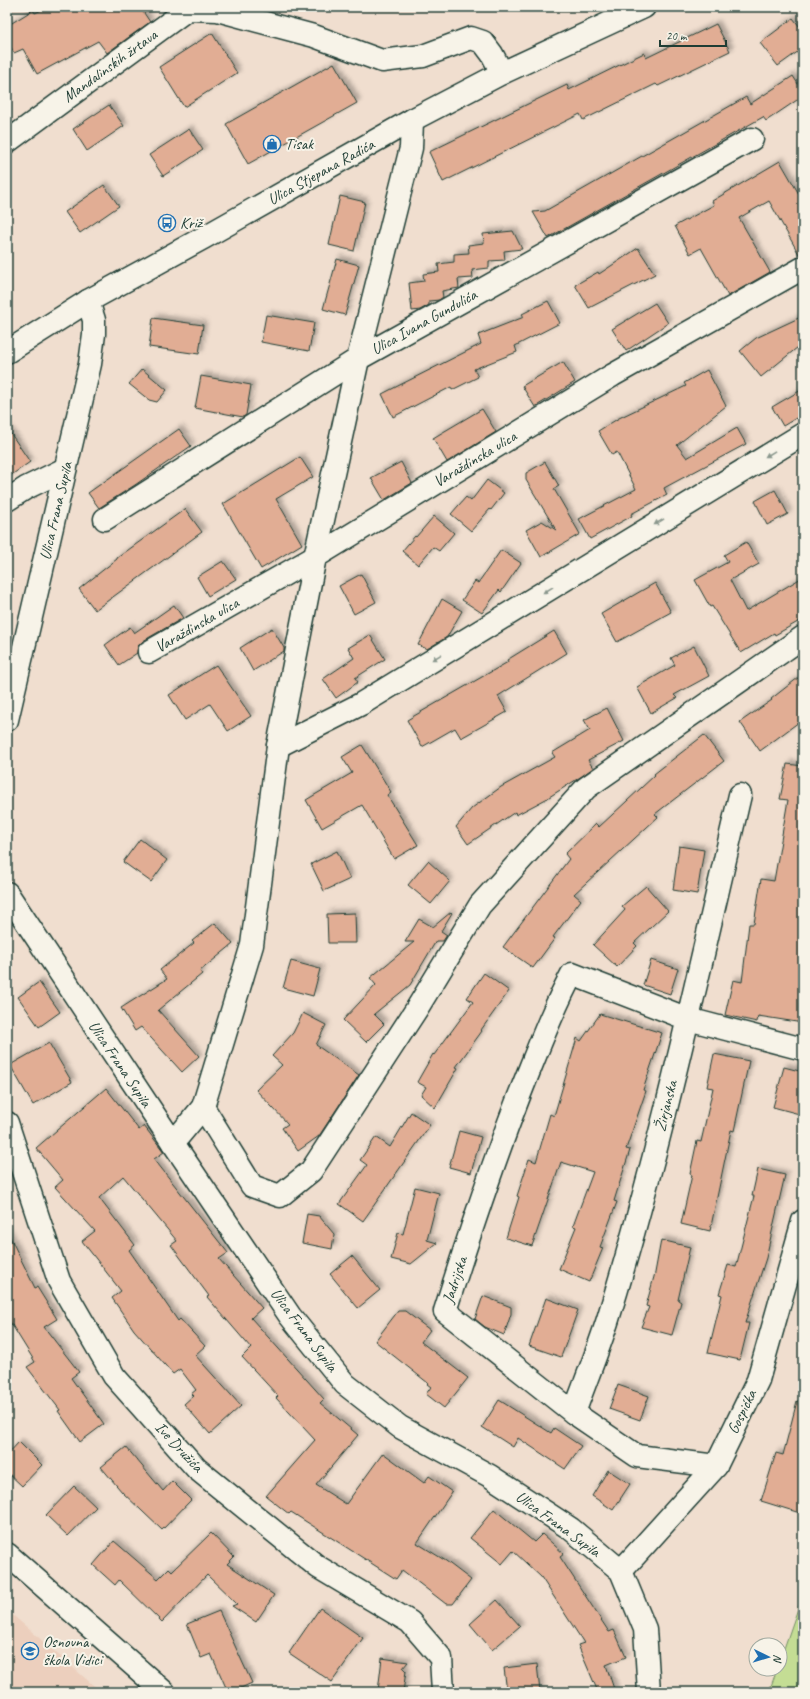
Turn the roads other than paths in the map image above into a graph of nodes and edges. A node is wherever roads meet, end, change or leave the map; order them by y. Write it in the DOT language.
graph roads {
  1 [pos="644,7"];
  2 [pos="502,73"];
  3 [pos="412,120"];
  4 [pos="752,139"];
  5 [pos="7,142"];
  6 [pos="803,268"];
  7 [pos="88,301"];
  8 [pos="7,352"];
  9 [pos="358,359"];
  10 [pos="803,434"];
  11 [pos="66,469"];
  12 [pos="7,500"];
  13 [pos="105,519"];
  14 [pos="315,557"];
  15 [pos="803,637"];
  16 [pos="149,652"];
  17 [pos="7,720"];
  18 [pos="278,746"];
  19 [pos="740,795"];
  20 [pos="7,893"];
  21 [pos="688,1019"];
  22 [pos="803,1049"];
  23 [pos="203,1107"];
  24 [pos="7,1123"];
  25 [pos="173,1143"];
  26 [pos="803,1221"];
  27 [pos="574,1413"];
  28 [pos="716,1466"];
  29 [pos="7,1554"];
  30 [pos="621,1571"];
  31 [pos="164,1692"];
  32 [pos="443,1692"];
  33 [pos="650,1692"];
  1 -- 2 [label="street, Ulica Stjepana Radića"];
  2 -- 3 [label="street, Ulica Stjepana Radića"];
  2 -- 5 [label="street, Mandalinskih žrtava"];
  3 -- 7 [label="street, Ulica Stjepana Radića"];
  3 -- 9 [label="street"];
  4 -- 9 [label="street, Ulica Ivana Gundulića"];
  6 -- 14 [label="street, Varaždinska ulica"];
  7 -- 8 [label="street, Ulica Stjepana Radića"];
  7 -- 11 [label="street, Ulica Frana Supila"];
  9 -- 13 [label="street, Ulica Ivana Gundulića"];
  9 -- 14 [label="street"];
  10 -- 18 [label="street, one-way"];
  11 -- 12 [label="street"];
  11 -- 17 [label="street, Ulica Frana Supila"];
  14 -- 16 [label="street, Varaždinska ulica"];
  14 -- 18 [label="street"];
  15 -- 23 [label="street"];
  18 -- 23 [label="street"];
  19 -- 21 [label="street, Žirjanska"];
  20 -- 25 [label="street, Ulica Frana Supila"];
  21 -- 22 [label="street"];
  21 -- 27 [label="street, Žirjanska"];
  21 -- 27 [label="street, Jadrijska"];
  23 -- 25 [label="street"];
  24 -- 32 [label="street, Ive Družića"];
  25 -- 30 [label="street, Ulica Frana Supila"];
  26 -- 28 [label="street, Gospićka"];
  27 -- 28 [label="street, Jadrijska"];
  28 -- 30 [label="street, Gospićka"];
  29 -- 31 [label="street"];
  30 -- 33 [label="street, Ulica Frana Supila"];
}
